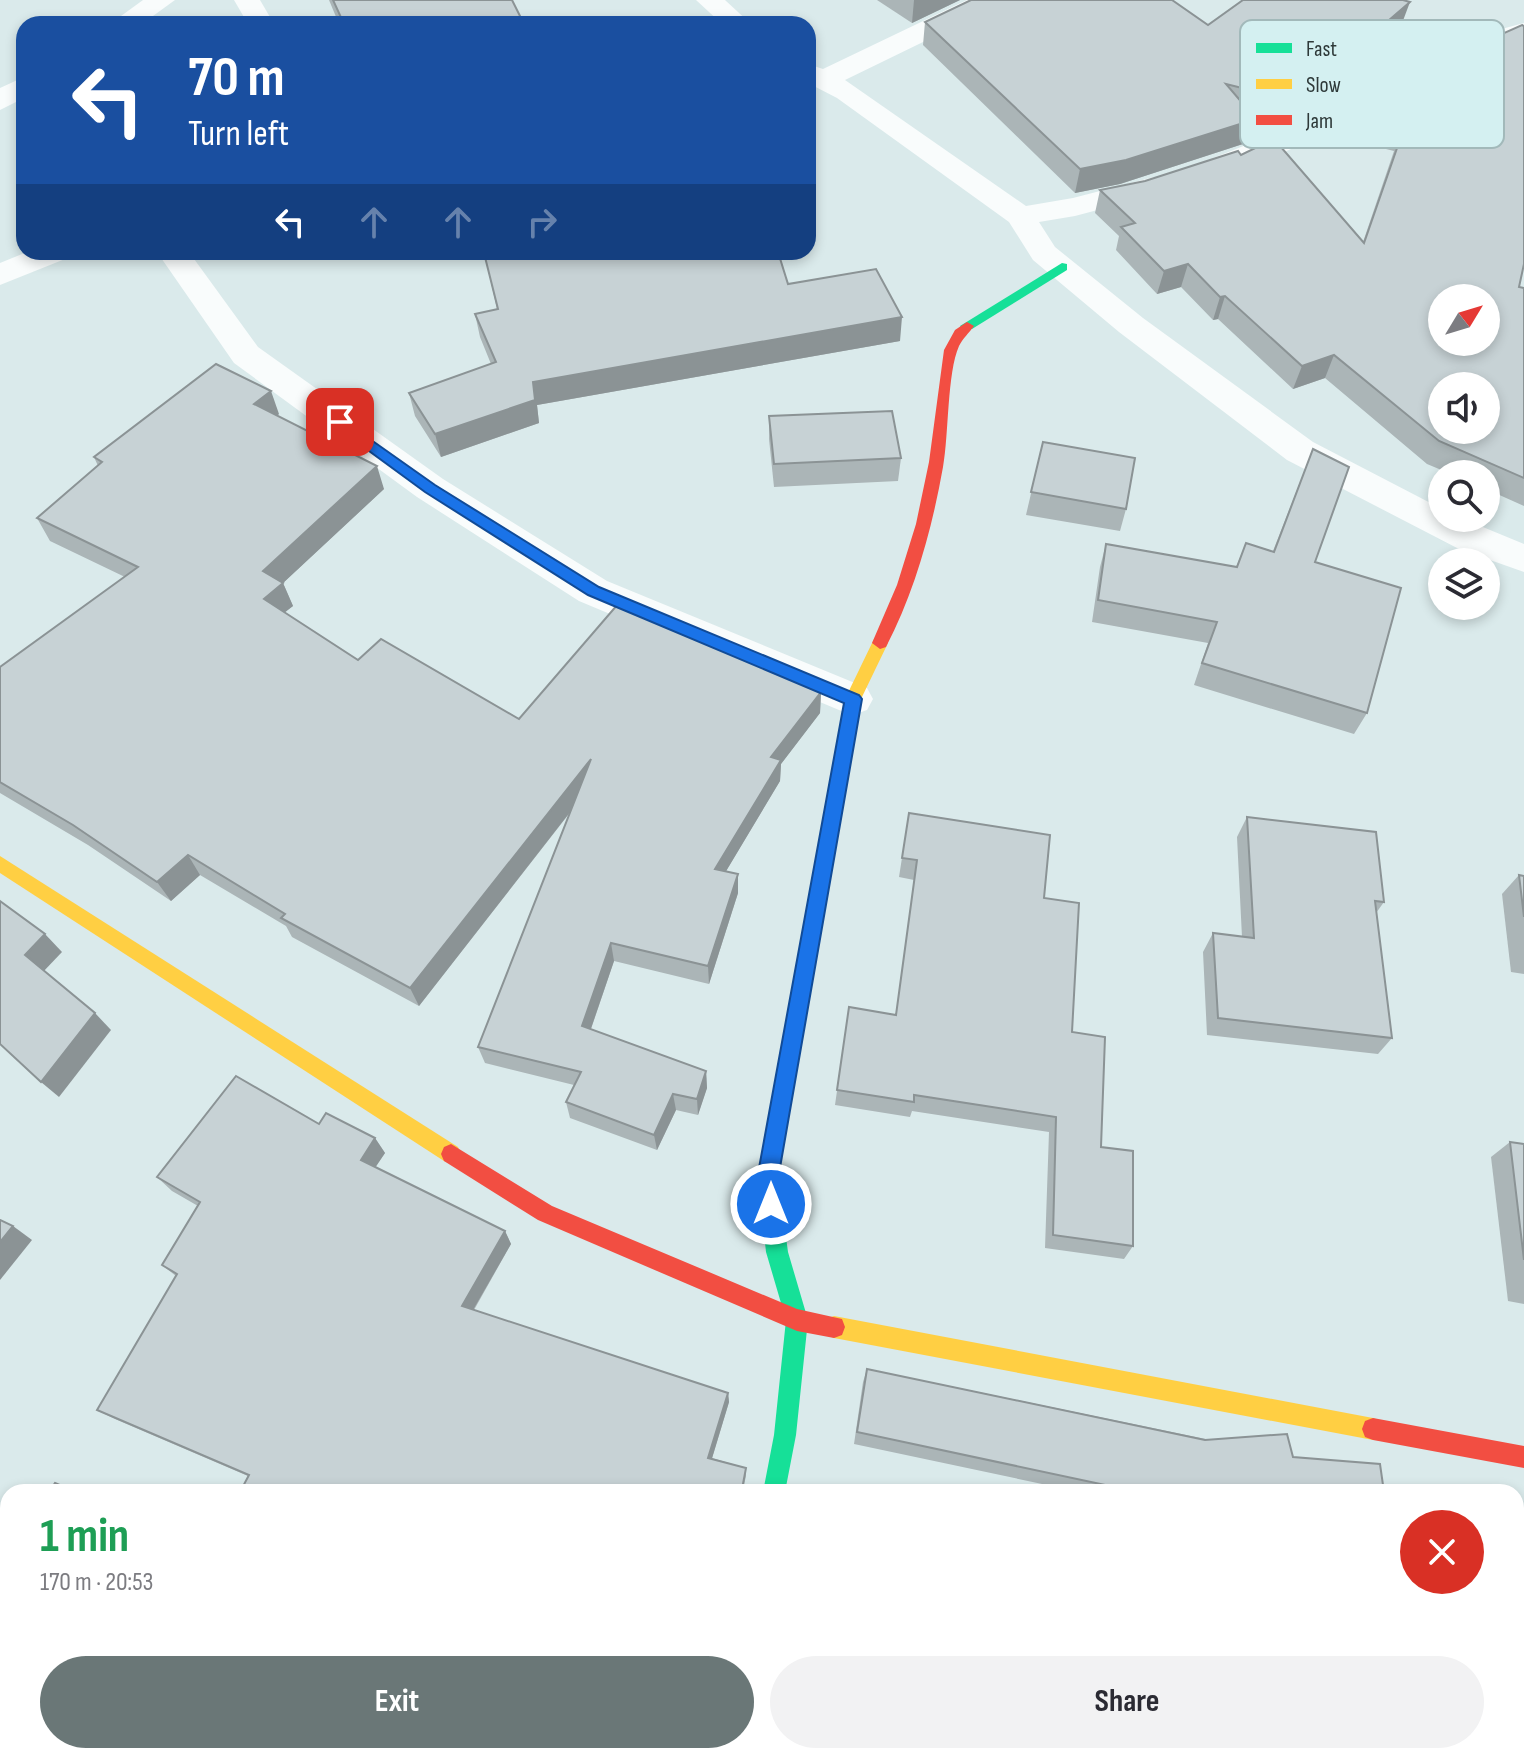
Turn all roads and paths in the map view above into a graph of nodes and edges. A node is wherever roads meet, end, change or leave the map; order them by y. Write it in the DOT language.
graph roads {
  1 [pos="162,0"];
  2 [pos="709,0"];
  3 [pos="988,0"];
  4 [pos="136,16"];
  5 [pos="728,16"];
  6 [pos="1524,31"];
  7 [pos="1504,39"];
  8 [pos="816,76"];
  9 [pos="816,76"];
  10 [pos="1266,148"];
  11 [pos="1020,216"];
  12 [pos="35,260"];
  13 [pos="179,260"];
  14 [pos="1062,267"];
  15 [pos="0,275"];
  16 [pos="1524,558"];
  17 [pos="853,699"];
  18 [pos="0,864"];
  19 [pos="797,1320"];
  20 [pos="1524,1457"];
  21 [pos="776,1484"];
  1 -- 4 [label="street"];
  2 -- 5 [label="street"];
  3 -- 8 [label="street"];
  6 -- 7 [label="street"];
  9 -- 11 [label="street"];
  10 -- 11 [label="street"];
  11 -- 14 [label="street"];
  12 -- 15 [label="street"];
  13 -- 17 [label="street"];
  14 -- 16 [label="street"];
  14 -- 17 [label="street"];
  17 -- 19 [label="street"];
  18 -- 19 [label="street"];
  19 -- 20 [label="street"];
  19 -- 21 [label="street"];
}
